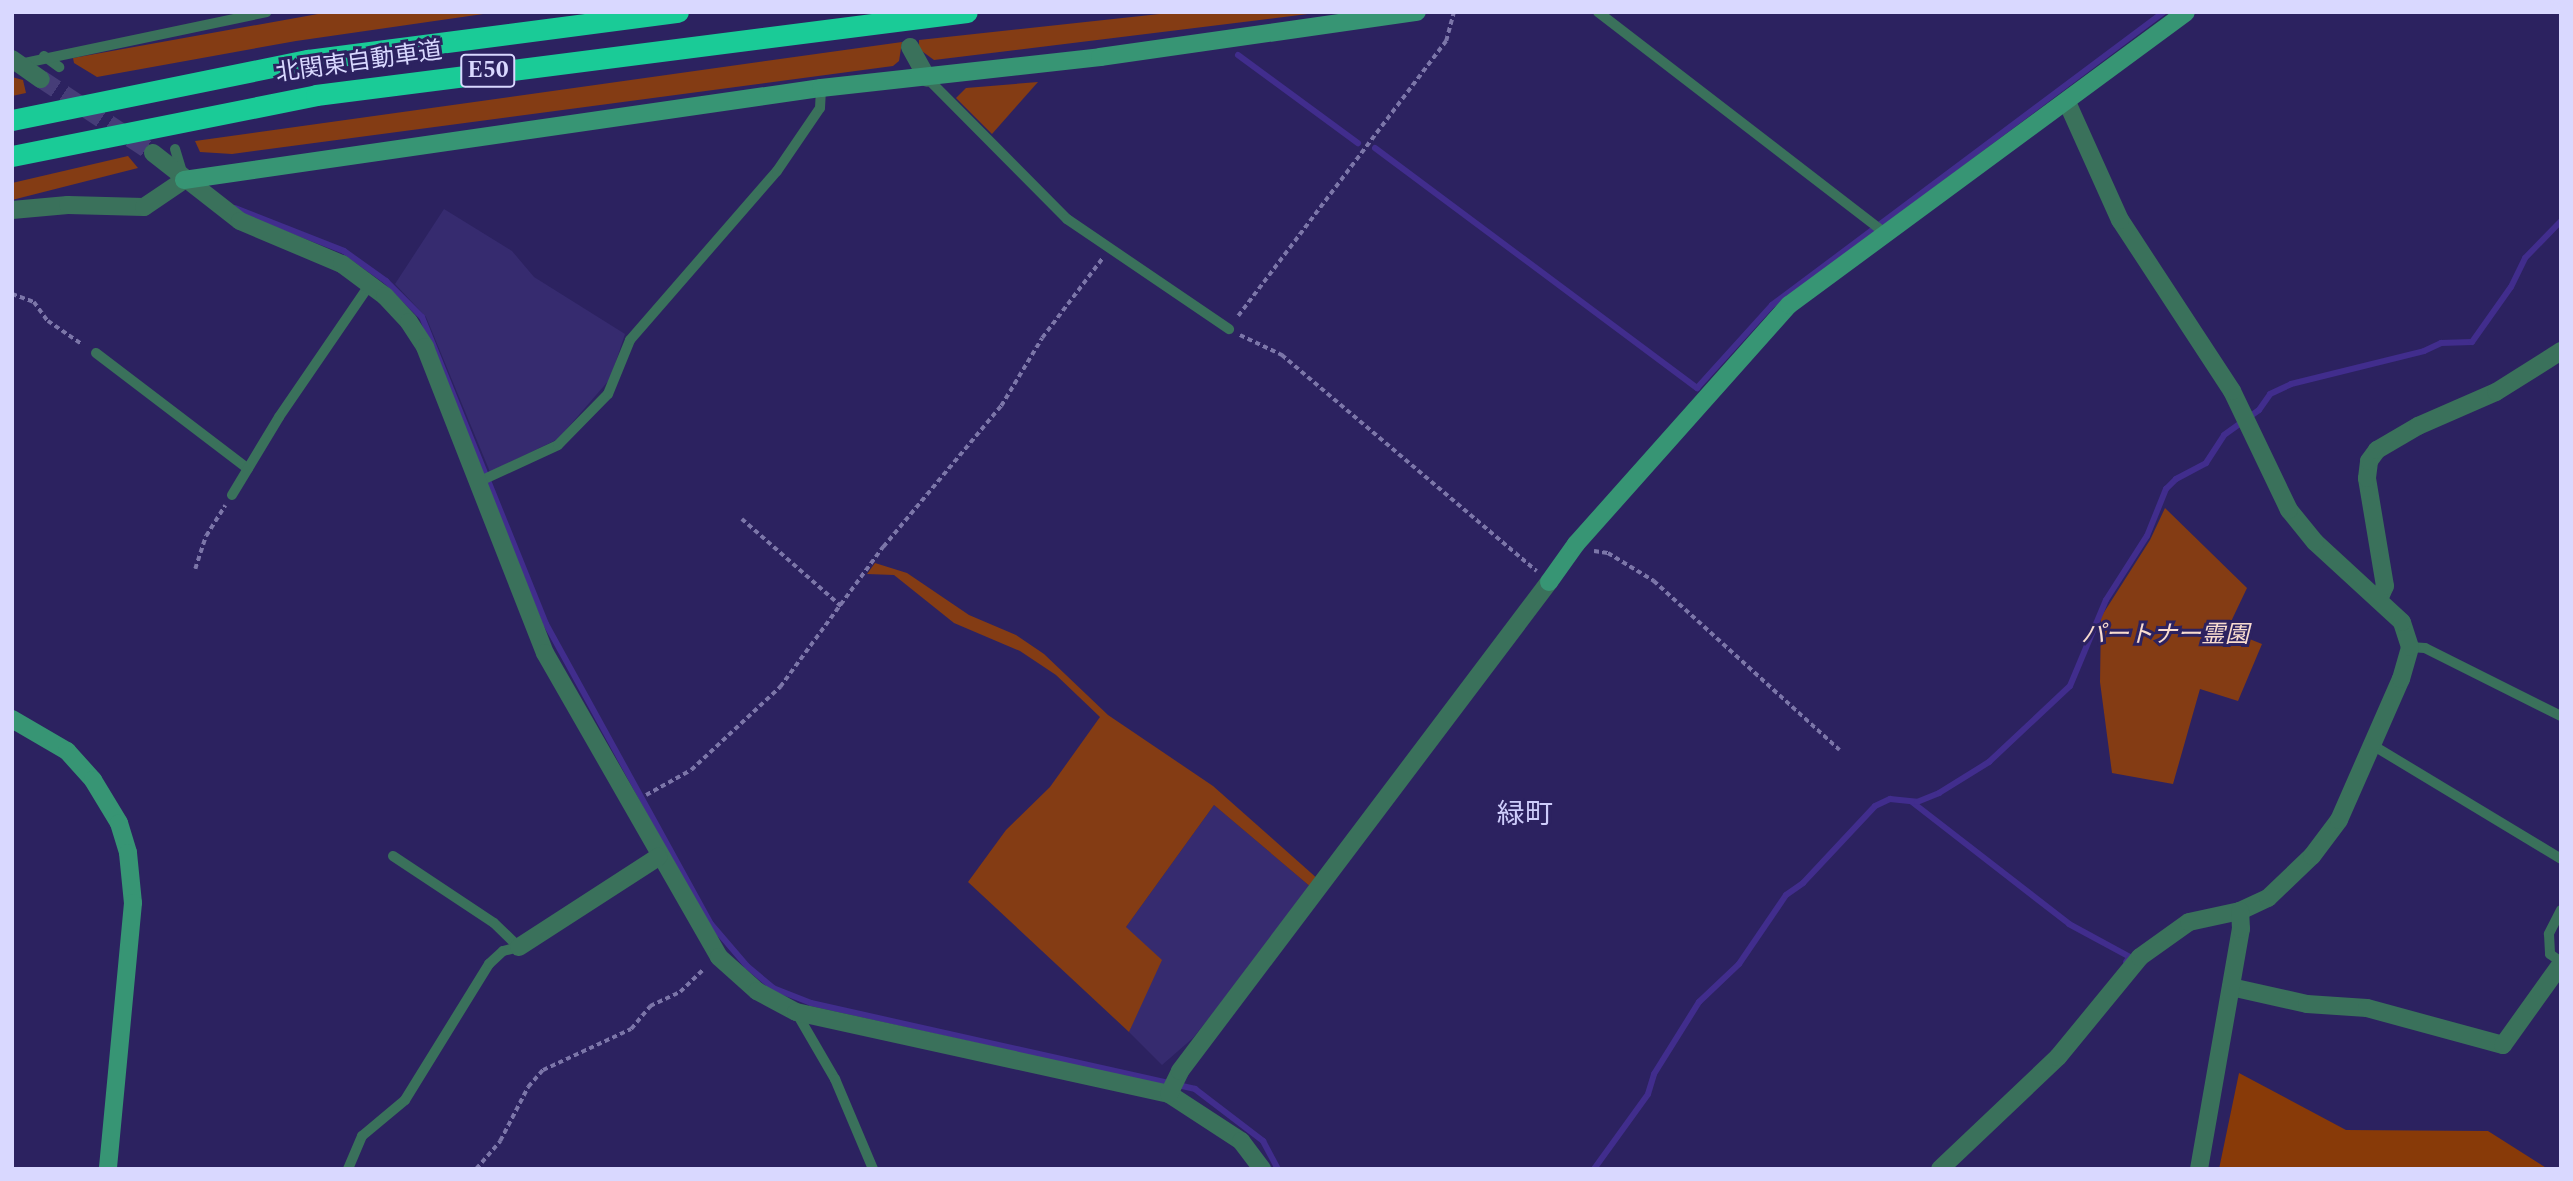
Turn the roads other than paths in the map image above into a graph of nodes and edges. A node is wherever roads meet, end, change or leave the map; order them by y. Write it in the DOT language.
graph roads {
  1 [pos="267,12"];
  2 [pos="678,12"];
  3 [pos="967,12"];
  4 [pos="1417,12"];
  5 [pos="1598,12"];
  6 [pos="2186,12"];
  7 [pos="910,47"];
  8 [pos="44,56"];
  9 [pos="16,62"];
  10 [pos="59,67"];
  11 [pos="927,78"];
  12 [pos="41,79"];
  13 [pos="821,88"];
  14 [pos="2067,102"];
  15 [pos="12,120"];
  16 [pos="175,149"];
  17 [pos="153,153"];
  18 [pos="12,156"];
  19 [pos="184,180"];
  20 [pos="12,210"];
  21 [pos="1885,233"];
  22 [pos="370,284"];
  23 [pos="1229,329"];
  24 [pos="2561,351"];
  25 [pos="96,354"];
  26 [pos="248,469"];
  27 [pos="478,482"];
  28 [pos="232,495"];
  29 [pos="2380,597"];
  30 [pos="2410,647"];
  31 [pos="2561,716"];
  32 [pos="12,719"];
  33 [pos="2369,744"];
  34 [pos="393,856"];
  35 [pos="659,858"];
  36 [pos="2561,859"];
  37 [pos="2561,910"];
  38 [pos="2240,911"];
  39 [pos="519,947"];
  40 [pos="2561,963"];
  41 [pos="2231,987"];
  42 [pos="796,1012"];
  43 [pos="1169,1094"];
  44 [pos="108,1169"];
  45 [pos="348,1169"];
  46 [pos="873,1169"];
  47 [pos="1262,1169"];
  48 [pos="1940,1169"];
  49 [pos="2199,1169"];
  1 -- 8 [label="lane"];
  2 -- 15 [label="highway, 北関東自動車道 / E50"];
  3 -- 18 [label="highway, 北関東自動車道 / E50"];
  4 -- 11 [label="street"];
  5 -- 21 [label="lane"];
  6 -- 14 [label="street"];
  7 -- 11 [label="street"];
  8 -- 9 [label="lane"];
  8 -- 10 [label="lane"];
  9 -- 12 [label="street"];
  11 -- 13 [label="street"];
  11 -- 23 [label="lane"];
  13 -- 19 [label="street"];
  13 -- 27 [label="lane"];
  14 -- 21 [label="street"];
  14 -- 29 [label="street"];
  16 -- 19 [label="lane"];
  17 -- 19 [label="street"];
  19 -- 20 [label="street"];
  19 -- 22 [label="street"];
  21 -- 43 [label="street"];
  22 -- 26 [label="lane"];
  22 -- 27 [label="street"];
  24 -- 29 [label="street"];
  25 -- 26 [label="lane"];
  26 -- 28 [label="lane"];
  27 -- 35 [label="street"];
  29 -- 30 [label="street"];
  30 -- 31 [label="lane"];
  30 -- 33 [label="street"];
  32 -- 44 [label="street"];
  33 -- 36 [label="lane"];
  33 -- 38 [label="street"];
  34 -- 39 [label="lane"];
  35 -- 39 [label="street"];
  35 -- 42 [label="street"];
  37 -- 40 [label="lane"];
  38 -- 41 [label="street"];
  38 -- 48 [label="street"];
  39 -- 45 [label="lane"];
  40 -- 41 [label="street"];
  41 -- 49 [label="street"];
  42 -- 43 [label="street"];
  42 -- 46 [label="lane"];
  43 -- 47 [label="street"];
}
